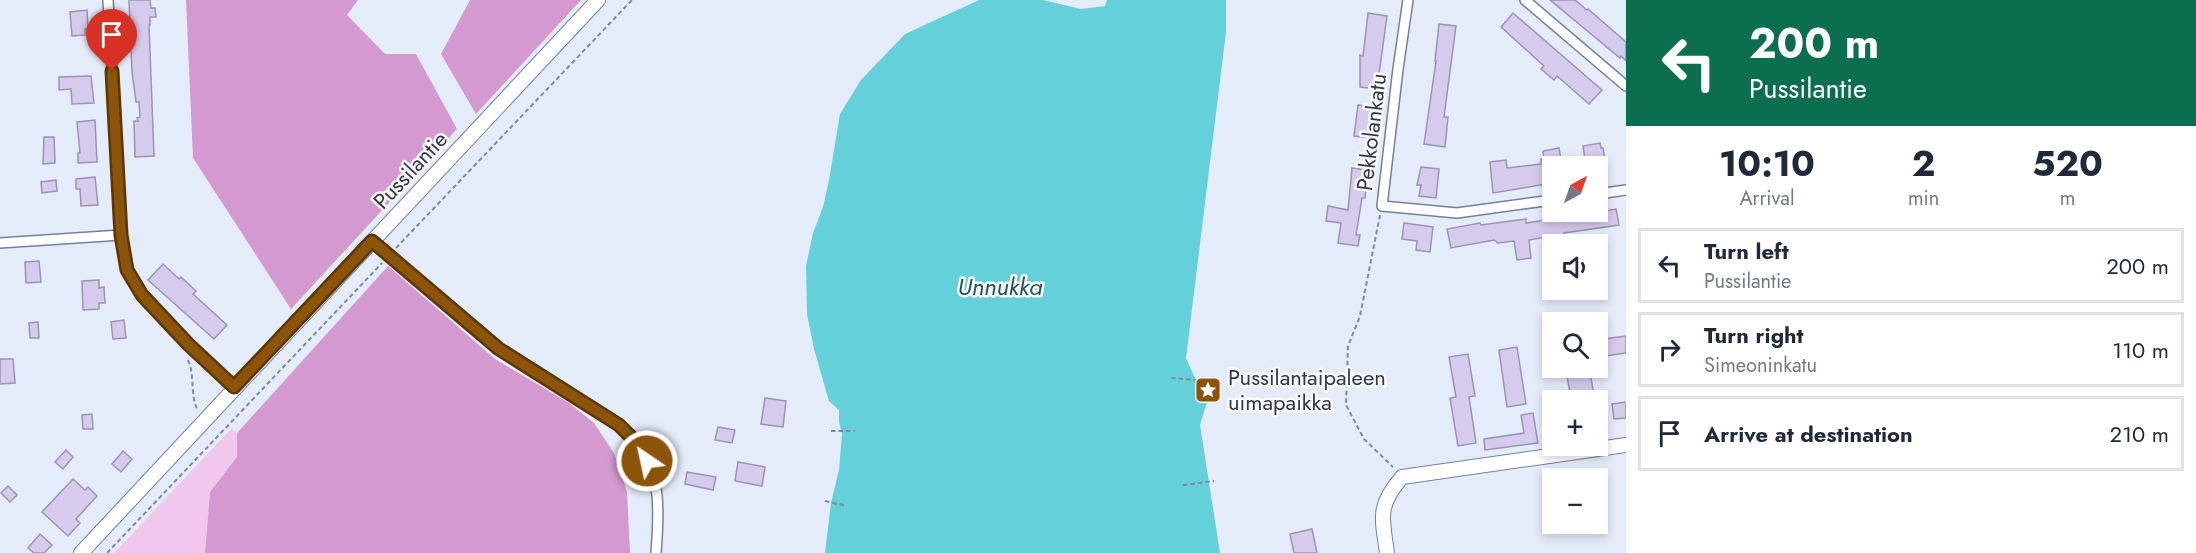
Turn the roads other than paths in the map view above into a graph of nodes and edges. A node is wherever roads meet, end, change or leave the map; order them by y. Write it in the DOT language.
graph roads {
  1 [pos="108,0"];
  2 [pos="598,0"];
  3 [pos="1408,0"];
  4 [pos="1525,0"];
  5 [pos="1626,86"];
  6 [pos="1626,190"];
  7 [pos="1608,193"];
  8 [pos="1542,201"];
  9 [pos="121,235"];
  10 [pos="372,241"];
  11 [pos="0,243"];
  12 [pos="234,387"];
  13 [pos="1626,445"];
  14 [pos="81,553"];
  15 [pos="656,553"];
  16 [pos="1387,553"];
  1 -- 9 [label="street"];
  2 -- 10 [label="street, Pussilantie"];
  3 -- 8 [label="street, Pekkolankatu"];
  4 -- 5 [label="street"];
  6 -- 7 [label="street"];
  9 -- 11 [label="street"];
  9 -- 12 [label="street"];
  10 -- 12 [label="street, Pussilantie"];
  10 -- 15 [label="street"];
  12 -- 14 [label="street, Pussilantie"];
  13 -- 16 [label="street"];
}
